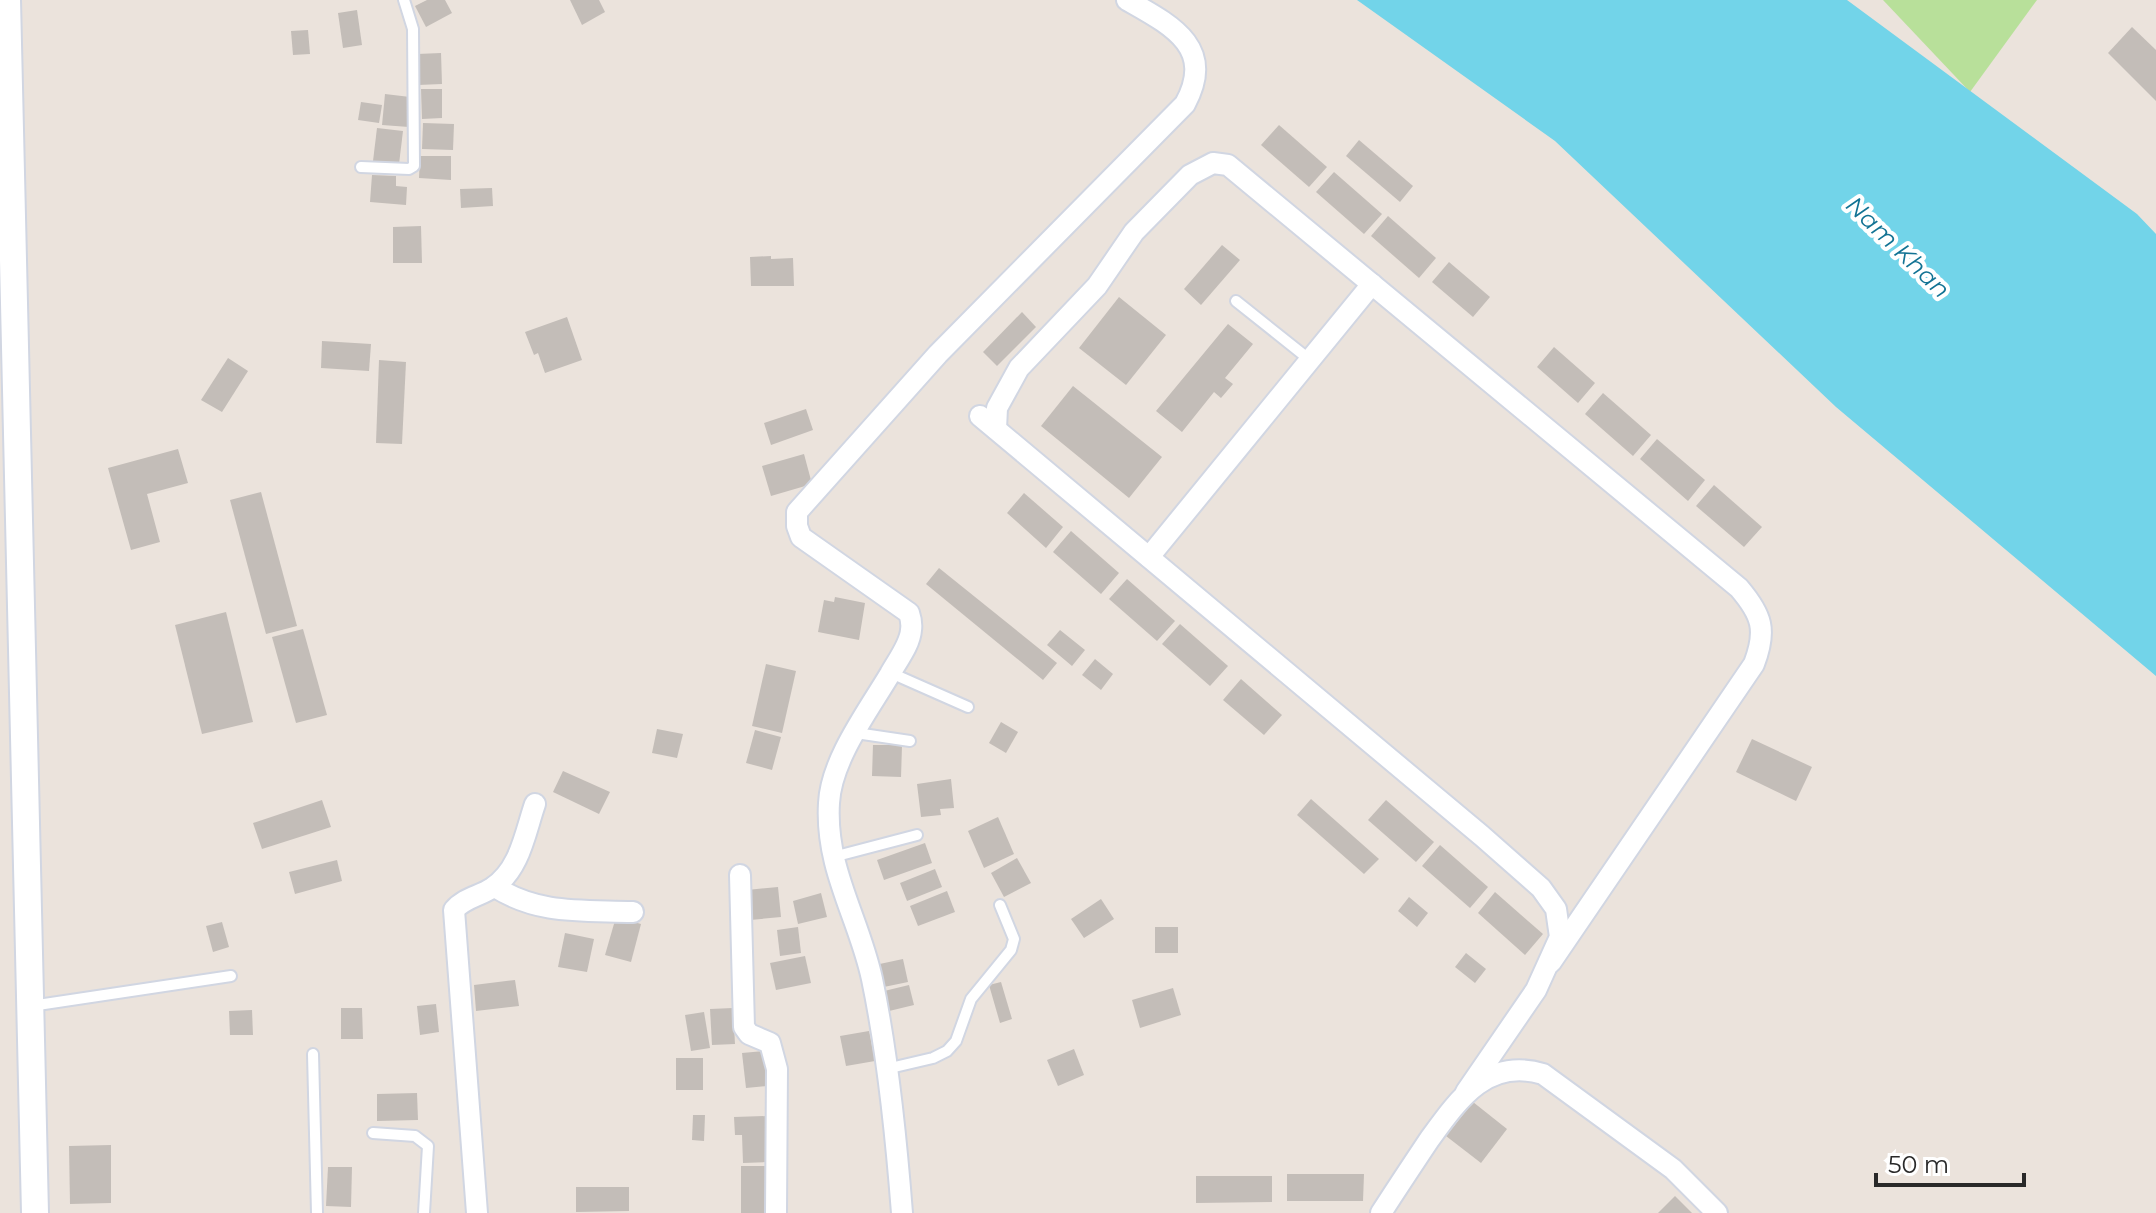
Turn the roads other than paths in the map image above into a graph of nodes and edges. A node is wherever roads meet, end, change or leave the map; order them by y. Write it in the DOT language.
graph roads {
  1 [pos="7,0"];
  2 [pos="404,0"];
  3 [pos="1127,0"];
  4 [pos="361,167"];
  5 [pos="1372,284"];
  6 [pos="1236,301"];
  7 [pos="1310,360"];
  8 [pos="1149,557"];
  9 [pos="891,673"];
  10 [pos="968,707"];
  11 [pos="856,733"];
  12 [pos="910,741"];
  13 [pos="535,804"];
  14 [pos="917,835"];
  15 [pos="833,857"];
  16 [pos="740,875"];
  17 [pos="495,887"];
  18 [pos="1000,905"];
  19 [pos="633,912"];
  20 [pos="1551,962"];
  21 [pos="231,976"];
  22 [pos="30,1006"];
  23 [pos="313,1054"];
  24 [pos="886,1069"];
  25 [pos="1466,1092"];
  26 [pos="373,1133"];
  27 [pos="35,1213"];
  28 [pos="317,1213"];
  29 [pos="424,1213"];
  30 [pos="477,1213"];
  31 [pos="776,1213"];
  32 [pos="902,1213"];
  33 [pos="1381,1213"];
  34 [pos="1717,1213"];
  1 -- 22 [label="street"];
  2 -- 4 [label="lane"];
  3 -- 9 [label="street"];
  5 -- 7 [label="street"];
  5 -- 8 [label="street"];
  5 -- 20 [label="street"];
  6 -- 7 [label="lane"];
  7 -- 8 [label="street"];
  8 -- 20 [label="street"];
  9 -- 10 [label="lane"];
  9 -- 11 [label="street"];
  11 -- 12 [label="lane"];
  11 -- 15 [label="street"];
  13 -- 17 [label="street"];
  14 -- 15 [label="lane"];
  15 -- 24 [label="street"];
  16 -- 31 [label="street"];
  17 -- 19 [label="street"];
  17 -- 30 [label="street"];
  18 -- 24 [label="lane"];
  20 -- 25 [label="street"];
  21 -- 22 [label="lane"];
  22 -- 27 [label="street"];
  23 -- 28 [label="lane"];
  24 -- 32 [label="street"];
  25 -- 33 [label="street"];
  25 -- 34 [label="street"];
  26 -- 29 [label="lane"];
}
